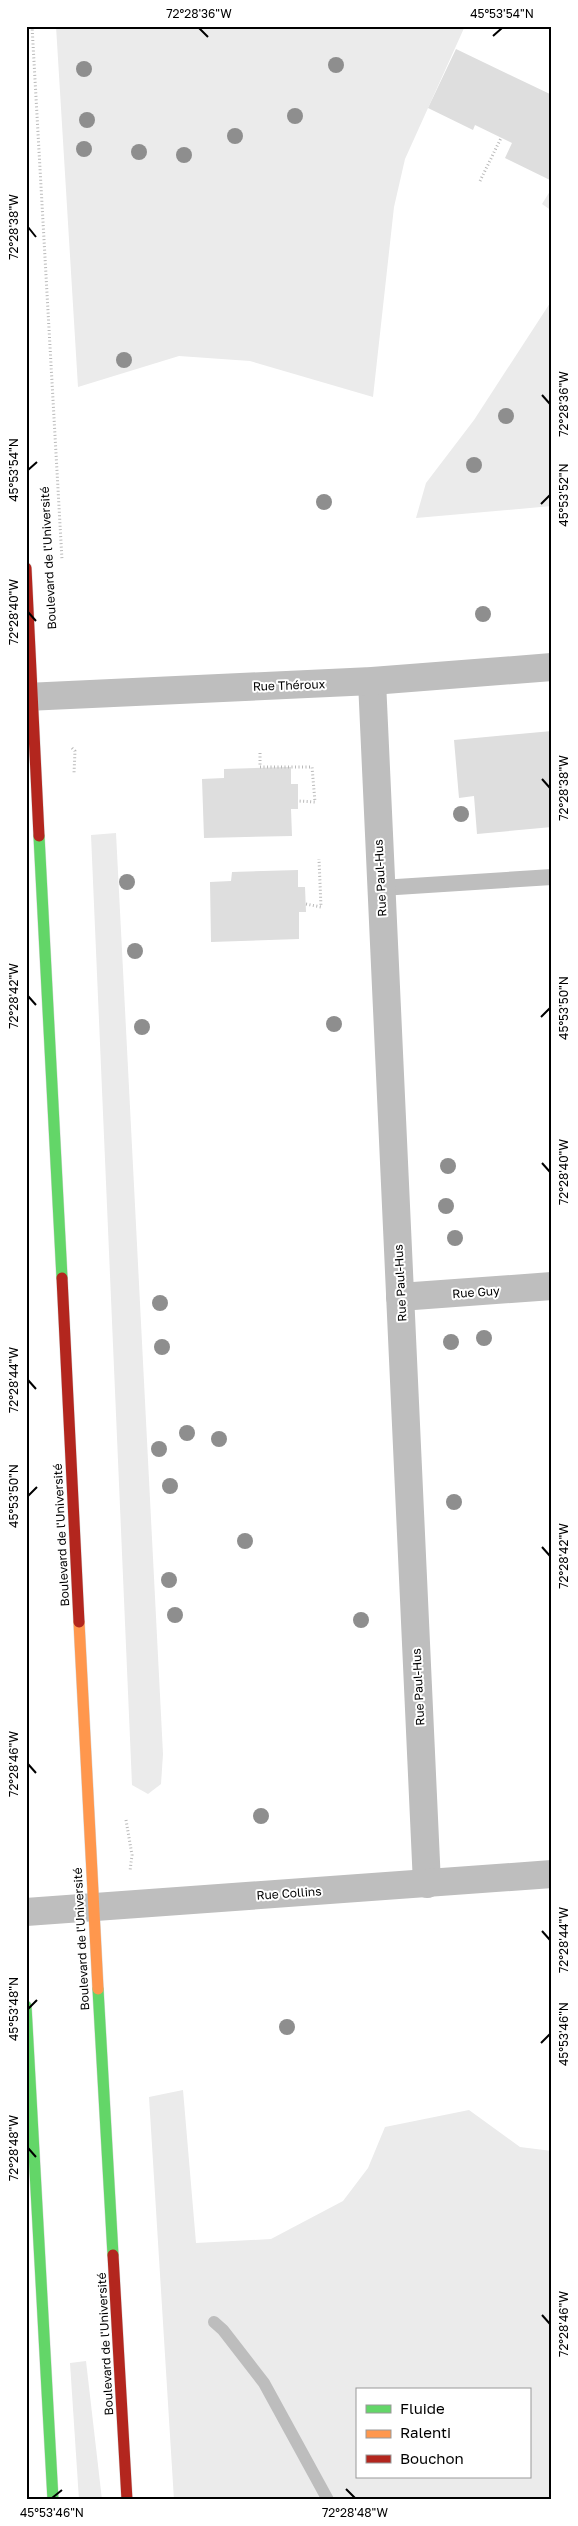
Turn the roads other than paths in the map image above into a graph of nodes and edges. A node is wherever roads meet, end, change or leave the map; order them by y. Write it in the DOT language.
graph roads {
  1 [pos="26,568"];
  2 [pos="552,667"];
  3 [pos="372,681"];
  4 [pos="30,697"];
  5 [pos="552,877"];
  6 [pos="381,888"];
  7 [pos="552,1286"];
  8 [pos="400,1297"];
  9 [pos="552,1874"];
  10 [pos="428,1884"];
  11 [pos="93,1907"];
  12 [pos="26,1912"];
  13 [pos="26,2006"];
  14 [pos="53,2500"];
  15 [pos="127,2500"];
  1 -- 4 [label="main road, Boulevard de l'Université"];
  2 -- 3 [label="street, Rue Théroux"];
  3 -- 4 [label="street, Rue Théroux"];
  3 -- 6 [label="street, Rue Paul-Hus"];
  4 -- 11 [label="main road, Boulevard de l'Université"];
  5 -- 6 [label="lane"];
  6 -- 8 [label="street, Rue Paul-Hus"];
  7 -- 8 [label="street, Rue Guy"];
  8 -- 10 [label="street, Rue Paul-Hus"];
  9 -- 10 [label="street, Rue Collins"];
  10 -- 11 [label="street, Rue Collins"];
  11 -- 12 [label="street, Rue Collins"];
  11 -- 15 [label="main road, Boulevard de l'Université"];
  13 -- 14 [label="main road"];
}
